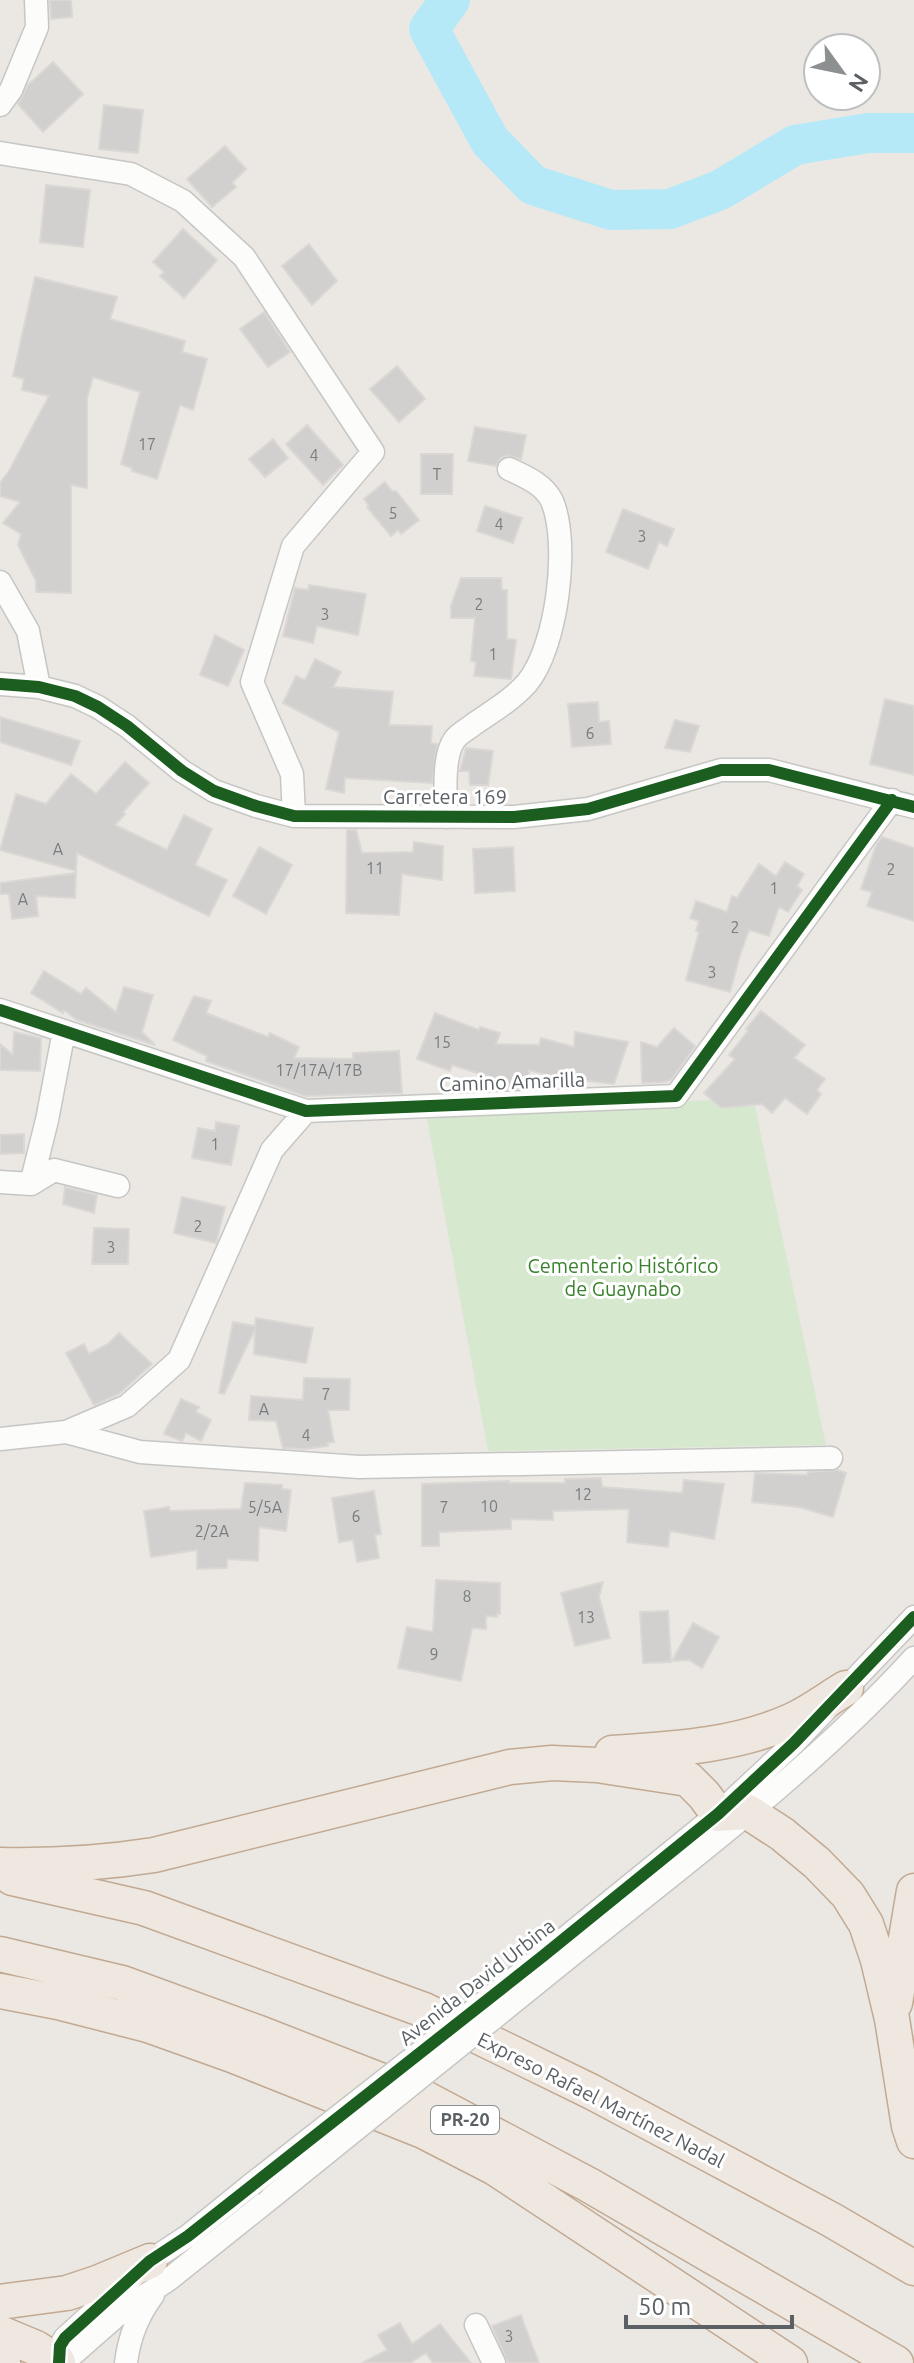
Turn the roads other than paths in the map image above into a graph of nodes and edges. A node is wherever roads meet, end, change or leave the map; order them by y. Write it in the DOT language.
graph roads {
  1 [pos="36,0"];
  2 [pos="0,105"];
  3 [pos="0,153"];
  4 [pos="509,469"];
  5 [pos="0,582"];
  6 [pos="0,684"];
  7 [pos="39,687"];
  8 [pos="892,800"];
  9 [pos="914,807"];
  10 [pos="294,816"];
  11 [pos="446,817"];
  12 [pos="0,1010"];
  13 [pos="64,1031"];
  14 [pos="306,1111"];
  15 [pos="0,1182"];
  16 [pos="31,1184"];
  17 [pos="118,1186"];
  18 [pos="66,1432"];
  19 [pos="0,1439"];
  20 [pos="831,1458"];
  21 [pos="914,1617"];
  22 [pos="914,1658"];
  23 [pos="846,1688"];
  24 [pos="552,1763"];
  25 [pos="733,1813"];
  26 [pos="0,1865"];
  27 [pos="0,1876"];
  28 [pos="914,1891"];
  29 [pos="0,1954"];
  30 [pos="550,1961"];
  31 [pos="0,1991"];
  32 [pos="892,2019"];
  33 [pos="914,2141"];
  34 [pos="914,2268"];
  35 [pos="159,2270"];
  36 [pos="0,2302"];
  37 [pos="476,2325"];
  38 [pos="0,2333"];
  39 [pos="58,2363"];
  40 [pos="126,2363"];
  41 [pos="494,2363"];
  42 [pos="790,2363"];
  43 [pos="896,2363"];
  1 -- 2 [label="street"];
  3 -- 10 [label="street"];
  4 -- 11 [label="street"];
  5 -- 7 [label="street"];
  6 -- 7 [label="street, Carretera 169"];
  7 -- 10 [label="street, Carretera 169"];
  8 -- 9 [label="street, Carretera 169"];
  8 -- 11 [label="street, Carretera 169"];
  8 -- 14 [label="street, Camino Amarilla"];
  10 -- 11 [label="street, Carretera 169"];
  12 -- 13 [label="street, Camino Amarilla"];
  13 -- 14 [label="street, Camino Amarilla"];
  13 -- 16 [label="street"];
  14 -- 18 [label="street"];
  15 -- 16 [label="street"];
  16 -- 17 [label="street"];
  18 -- 19 [label="street"];
  18 -- 20 [label="street"];
  21 -- 23 [label="street, Avenida David Urbina"];
  22 -- 25 [label="street, Avenida David Urbina"];
  23 -- 24 [label="highway"];
  23 -- 25 [label="street, Avenida David Urbina"];
  24 -- 25 [label="highway"];
  24 -- 26 [label="highway"];
  25 -- 30 [label="street, Avenida David Urbina"];
  25 -- 32 [label="highway"];
  27 -- 34 [label="highway, Expreso Rafael Martínez Nadal"];
  28 -- 32 [label="highway"];
  29 -- 43 [label="highway, PR-20"];
  30 -- 35 [label="street, Avenida David Urbina, bridge"];
  30 -- 35 [label="street, Avenida David Urbina, bridge"];
  31 -- 42 [label="highway"];
  32 -- 33 [label="highway"];
  35 -- 36 [label="highway"];
  35 -- 39 [label="street, Avenida David Urbina"];
  35 -- 40 [label="street"];
  37 -- 41 [label="street"];
  38 -- 39 [label="highway"];
}
